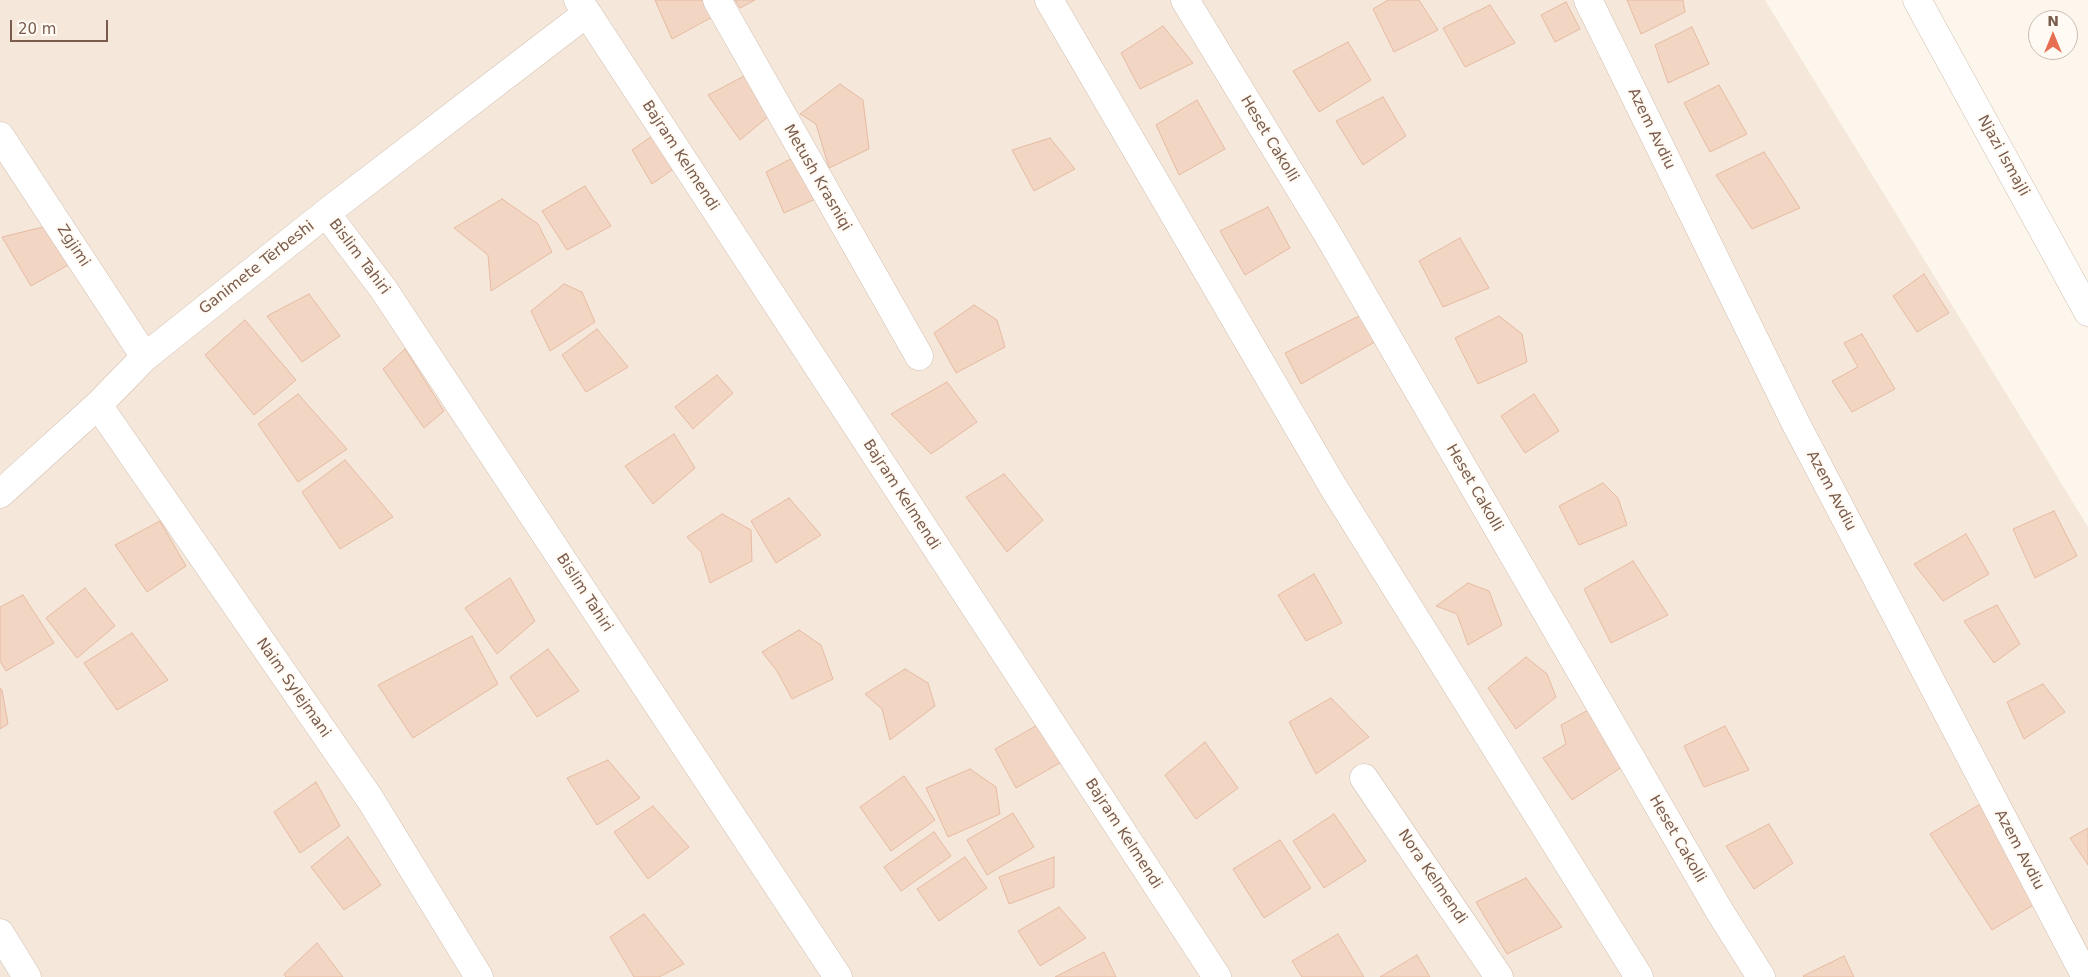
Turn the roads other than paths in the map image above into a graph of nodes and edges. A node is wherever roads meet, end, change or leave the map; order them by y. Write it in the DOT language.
graph roads {
  1 [pos="717,0"];
  2 [pos="1050,0"];
  3 [pos="1185,0"];
  4 [pos="1588,0"];
  5 [pos="1917,0"];
  6 [pos="582,6"];
  7 [pos="0,136"];
  8 [pos="326,213"];
  9 [pos="2088,312"];
  10 [pos="919,356"];
  11 [pos="145,357"];
  12 [pos="98,405"];
  13 [pos="0,494"];
  14 [pos="1364,778"];
  15 [pos="0,933"];
  16 [pos="27,977"];
  17 [pos="479,977"];
  18 [pos="838,977"];
  19 [pos="1217,977"];
  20 [pos="1499,977"];
  21 [pos="1639,977"];
  22 [pos="1762,977"];
  23 [pos="2086,977"];
  1 -- 10 [label="street, Metush Krasniqi"];
  2 -- 21 [label="street"];
  3 -- 22 [label="street, Heset Cakolli"];
  4 -- 23 [label="street, Azem Avdiu"];
  5 -- 9 [label="street, Njazi Ismajli"];
  6 -- 8 [label="street, Ganimete Tërbeshi"];
  6 -- 19 [label="street, Bajram Kelmendi"];
  7 -- 11 [label="street, Zgjimi"];
  8 -- 11 [label="street, Ganimete Tërbeshi"];
  8 -- 18 [label="street, Bislim Tahiri"];
  11 -- 12 [label="street, Ganimete Tërbeshi"];
  12 -- 13 [label="street, Ganimete Tërbeshi"];
  12 -- 17 [label="street, Naim Sylejmani"];
  14 -- 20 [label="street, Nora Kelmendi"];
  15 -- 16 [label="street"];
}
